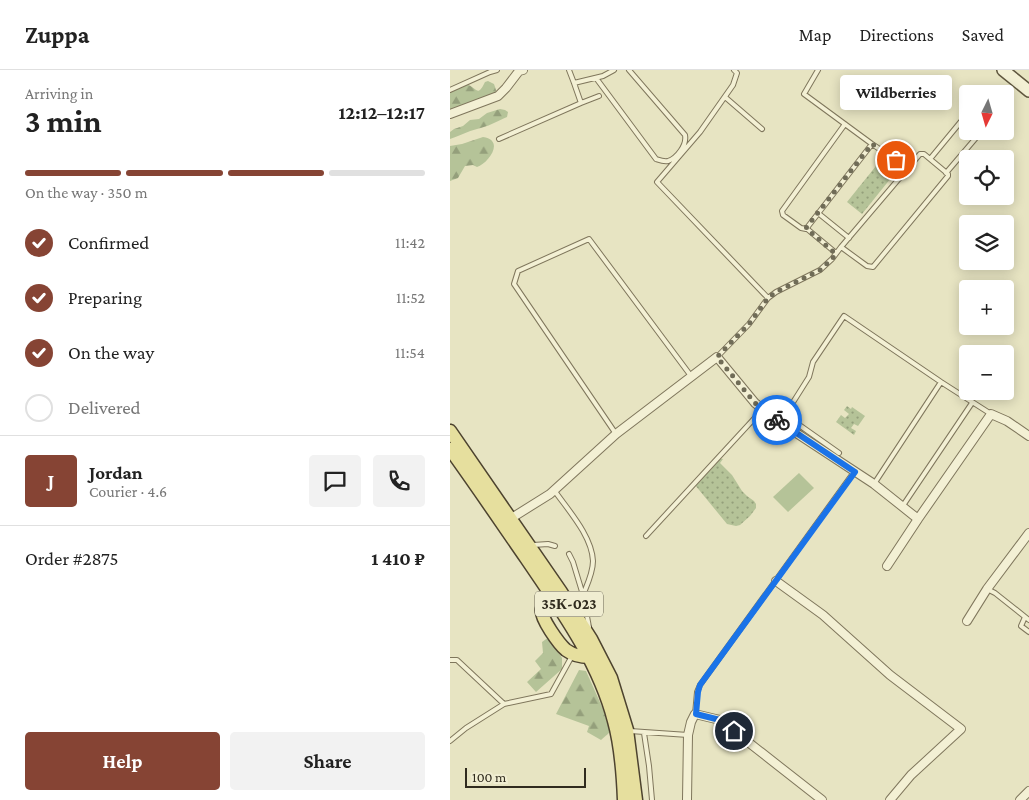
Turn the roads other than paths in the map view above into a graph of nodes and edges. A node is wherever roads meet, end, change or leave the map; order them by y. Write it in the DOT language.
graph roads {
  1 [pos="497,70"];
  2 [pos="519,70"];
  3 [pos="569,70"];
  4 [pos="614,70"];
  5 [pos="629,70"];
  6 [pos="734,70"];
  7 [pos="818,70"];
  8 [pos="1004,70"];
  9 [pos="596,78"];
  10 [pos="574,83"];
  11 [pos="450,90"];
  12 [pos="1029,91"];
  13 [pos="599,96"];
  14 [pos="725,97"];
  15 [pos="581,103"];
  16 [pos="450,114"];
  17 [pos="845,124"];
  18 [pos="959,124"];
  19 [pos="762,128"];
  20 [pos="499,139"];
  21 [pos="973,140"];
  22 [pos="872,144"];
  23 [pos="930,160"];
  24 [pos="908,168"];
  25 [pos="946,173"];
  26 [pos="818,213"];
  27 [pos="806,228"];
  28 [pos="848,238"];
  29 [pos="841,247"];
  30 [pos="836,254"];
  31 [pos="768,298"];
  32 [pos="717,357"];
  33 [pos="691,376"];
  34 [pos="941,382"];
  35 [pos="972,403"];
  36 [pos="763,409"];
  37 [pos="991,414"];
  38 [pos="450,431"];
  39 [pos="616,434"];
  40 [pos="1029,436"];
  41 [pos="450,449"];
  42 [pos="839,453"];
  43 [pos="855,472"];
  44 [pos="874,484"];
  45 [pos="554,490"];
  46 [pos="902,507"];
  47 [pos="510,519"];
  48 [pos="918,519"];
  49 [pos="1029,532"];
  50 [pos="646,536"];
  51 [pos="529,545"];
  52 [pos="555,546"];
  53 [pos="569,554"];
  54 [pos="887,566"];
  55 [pos="776,581"];
  56 [pos="987,589"];
  57 [pos="557,594"];
  58 [pos="583,595"];
  59 [pos="1027,618"];
  60 [pos="966,621"];
  61 [pos="1029,632"];
  62 [pos="591,639"];
  63 [pos="573,654"];
  64 [pos="589,657"];
  65 [pos="450,660"];
  66 [pos="504,704"];
  67 [pos="696,714"];
  68 [pos="627,731"];
  69 [pos="644,733"];
  70 [pos="688,735"];
  71 [pos="450,740"];
  72 [pos="1029,791"];
  73 [pos="624,800"];
  74 [pos="636,800"];
  75 [pos="652,800"];
  76 [pos="687,800"];
  77 [pos="822,800"];
  78 [pos="890,800"];
  79 [pos="1020,800"];
  1 -- 11 [label="lane"];
  2 -- 16 [label="street"];
  3 -- 10 [label="lane"];
  4 -- 9 [label="lane"];
  5 -- 9 [label="lane"];
  6 -- 14 [label="lane"];
  7 -- 17 [label="lane"];
  8 -- 12 [label="main road"];
  9 -- 10 [label="lane"];
  10 -- 15 [label="lane"];
  13 -- 15 [label="lane"];
  14 -- 19 [label="lane"];
  14 -- 31 [label="lane"];
  15 -- 20 [label="lane"];
  17 -- 22 [label="lane"];
  17 -- 27 [label="lane"];
  18 -- 23 [label="lane"];
  21 -- 25 [label="lane"];
  22 -- 24 [label="lane"];
  22 -- 26 [label="lane"];
  23 -- 24 [label="lane"];
  23 -- 25 [label="lane"];
  24 -- 28 [label="lane"];
  25 -- 29 [label="lane"];
  26 -- 27 [label="lane"];
  26 -- 28 [label="lane"];
  27 -- 30 [label="lane"];
  28 -- 29 [label="lane"];
  29 -- 30 [label="lane"];
  30 -- 31 [label="lane"];
  31 -- 32 [label="lane"];
  32 -- 33 [label="street"];
  32 -- 36 [label="street"];
  33 -- 39 [label="street"];
  33 -- 39 [label="lane"];
  34 -- 35 [label="lane"];
  34 -- 42 [label="lane"];
  34 -- 44 [label="lane"];
  35 -- 37 [label="lane"];
  35 -- 46 [label="lane"];
  36 -- 43 [label="street"];
  36 -- 50 [label="lane"];
  37 -- 40 [label="street"];
  37 -- 48 [label="street"];
  38 -- 47 [label="main road, 35К-023"];
  39 -- 45 [label="street"];
  41 -- 57 [label="main road, 35К-023"];
  43 -- 44 [label="street"];
  43 -- 55 [label="lane"];
  44 -- 46 [label="street"];
  45 -- 47 [label="street"];
  45 -- 58 [label="lane"];
  46 -- 48 [label="street"];
  47 -- 51 [label="main road, 35К-023"];
  48 -- 54 [label="street"];
  49 -- 56 [label="street"];
  51 -- 52 [label="lane"];
  51 -- 57 [label="main road, 35К-023"];
  53 -- 58 [label="lane"];
  55 -- 67 [label="lane"];
  55 -- 78 [label="street"];
  56 -- 59 [label="lane"];
  56 -- 60 [label="street"];
  57 -- 62 [label="main road, 35К-023"];
  57 -- 63 [label="main road"];
  57 -- 64 [label="main road, 35К-023"];
  58 -- 62 [label="lane"];
  59 -- 61 [label="lane"];
  62 -- 68 [label="main road, 35К-023"];
  63 -- 64 [label="main road"];
  63 -- 66 [label="lane"];
  64 -- 73 [label="main road, 35К-023"];
  65 -- 66 [label="lane"];
  66 -- 71 [label="lane"];
  67 -- 70 [label="street"];
  67 -- 77 [label="street"];
  68 -- 69 [label="lane"];
  68 -- 74 [label="main road, 35К-023"];
  69 -- 70 [label="lane"];
  69 -- 75 [label="lane"];
  70 -- 76 [label="street"];
  72 -- 79 [label="street"];
}
